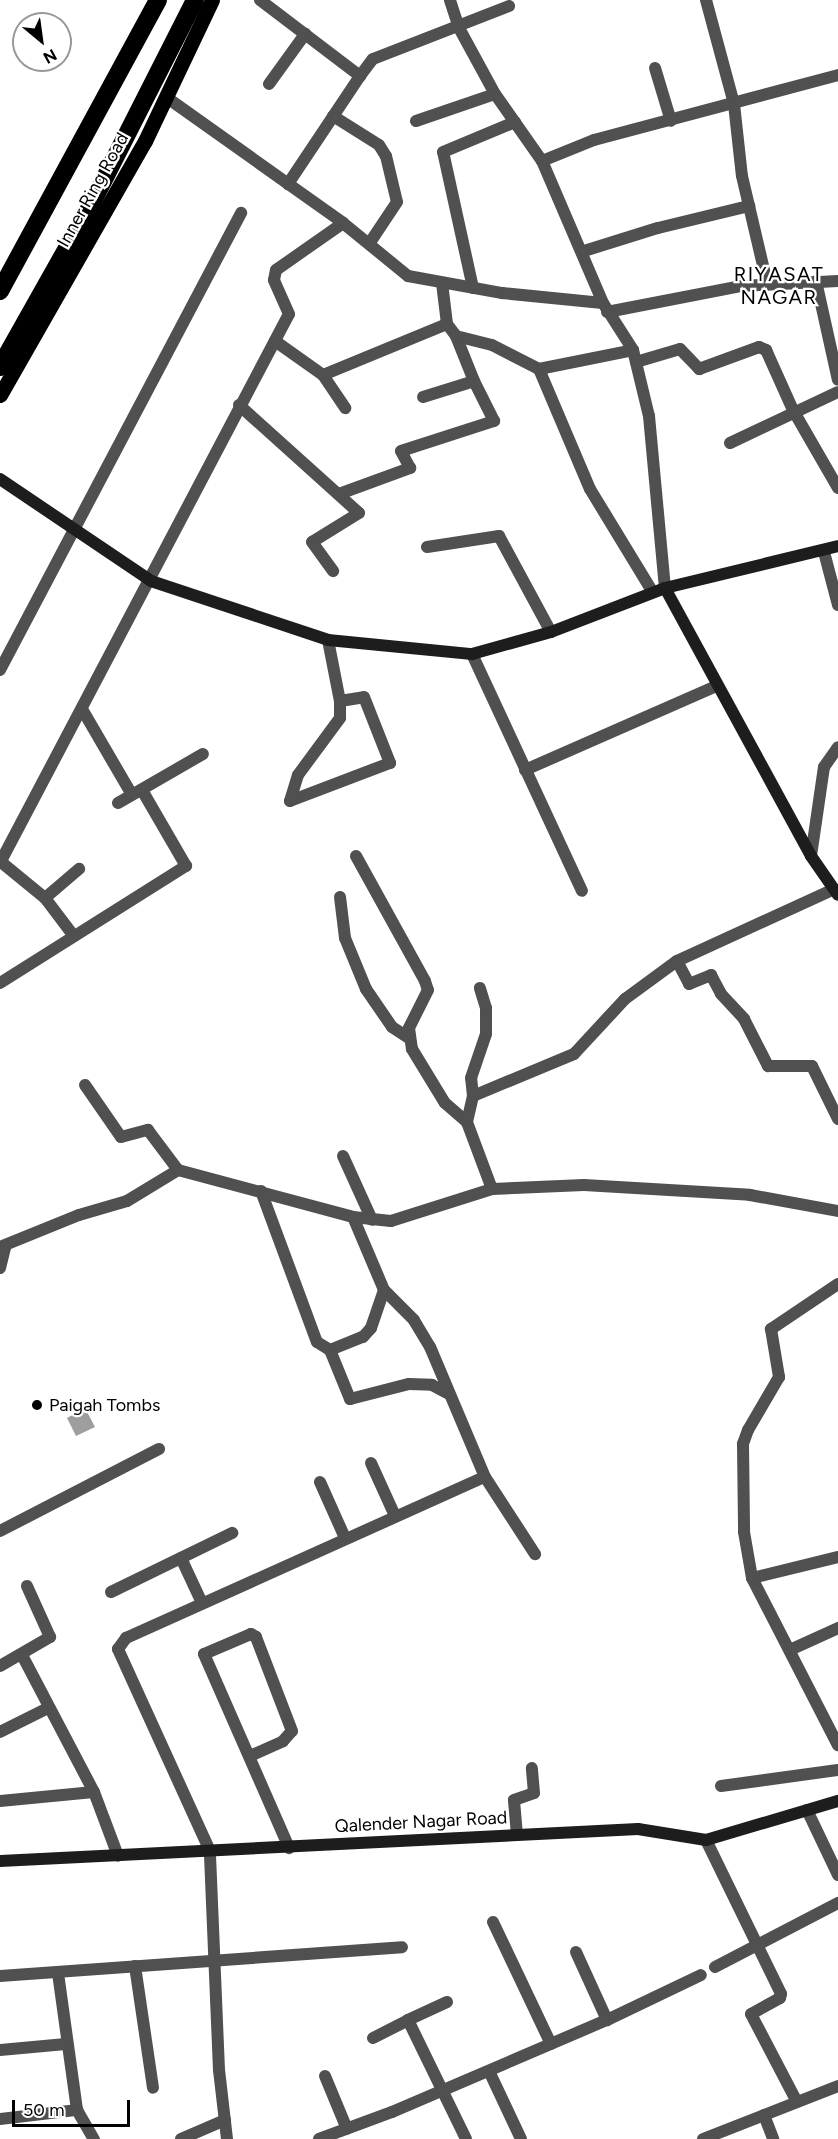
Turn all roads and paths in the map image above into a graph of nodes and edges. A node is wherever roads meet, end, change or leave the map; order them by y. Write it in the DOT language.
graph roads {
  1 [pos="158,0"];
  2 [pos="195,0"];
  3 [pos="212,0"];
  4 [pos="260,0"];
  5 [pos="282,0"];
  6 [pos="450,0"];
  7 [pos="706,0"];
  8 [pos="509,6"];
  9 [pos="272,9"];
  10 [pos="459,27"];
  11 [pos="305,34"];
  12 [pos="655,68"];
  13 [pos="838,75"];
  14 [pos="360,76"];
  15 [pos="269,84"];
  16 [pos="495,94"];
  17 [pos="166,97"];
  18 [pos="734,104"];
  19 [pos="333,116"];
  20 [pos="416,121"];
  21 [pos="671,121"];
  22 [pos="515,122"];
  23 [pos="542,161"];
  24 [pos="288,184"];
  25 [pos="748,206"];
  26 [pos="241,213"];
  27 [pos="343,223"];
  28 [pos="369,244"];
  29 [pos="584,251"];
  30 [pos="816,281"];
  31 [pos="838,281"];
  32 [pos="442,283"];
  33 [pos="767,283"];
  34 [pos="473,288"];
  35 [pos="0,291"];
  36 [pos="605,308"];
  37 [pos="447,324"];
  38 [pos="456,336"];
  39 [pos="275,340"];
  40 [pos="635,356"];
  41 [pos="0,367"];
  42 [pos="539,369"];
  43 [pos="323,375"];
  44 [pos="838,380"];
  45 [pos="474,381"];
  46 [pos="838,392"];
  47 [pos="0,395"];
  48 [pos="423,397"];
  49 [pos="239,405"];
  50 [pos="345,408"];
  51 [pos="793,410"];
  52 [pos="730,443"];
  53 [pos="0,479"];
  54 [pos="838,488"];
  55 [pos="339,494"];
  56 [pos="75,531"];
  57 [pos="838,546"];
  58 [pos="428,547"];
  59 [pos="824,552"];
  60 [pos="333,572"];
  61 [pos="151,581"];
  62 [pos="665,588"];
  63 [pos="652,591"];
  64 [pos="838,604"];
  65 [pos="551,632"];
  66 [pos="328,640"];
  67 [pos="472,654"];
  68 [pos="0,670"];
  69 [pos="716,686"];
  70 [pos="340,701"];
  71 [pos="82,709"];
  72 [pos="838,747"];
  73 [pos="203,754"];
  74 [pos="525,770"];
  75 [pos="137,793"];
  76 [pos="118,802"];
  77 [pos="356,856"];
  78 [pos="811,856"];
  79 [pos="0,863"];
  80 [pos="79,869"];
  81 [pos="582,891"];
  82 [pos="836,892"];
  83 [pos="340,897"];
  84 [pos="45,898"];
  85 [pos="73,935"];
  86 [pos="677,960"];
  87 [pos="0,983"];
  88 [pos="480,988"];
  89 [pos="409,1038"];
  90 [pos="86,1085"];
  91 [pos="473,1096"];
  92 [pos="838,1119"];
  93 [pos="467,1122"];
  94 [pos="342,1156"];
  95 [pos="178,1170"];
  96 [pos="492,1189"];
  97 [pos="261,1191"];
  98 [pos="838,1212"];
  99 [pos="353,1217"];
  100 [pos="372,1220"];
  101 [pos="2,1248"];
  102 [pos="0,1268"];
  103 [pos="838,1284"];
  104 [pos="384,1290"];
  105 [pos="330,1350"];
  106 [pos="447,1393"];
  107 [pos="159,1449"];
  108 [pos="371,1463"];
  109 [pos="485,1477"];
  110 [pos="320,1482"];
  111 [pos="395,1516"];
  112 [pos="0,1532"];
  113 [pos="232,1533"];
  114 [pos="345,1538"];
  115 [pos="535,1554"];
  116 [pos="838,1557"];
  117 [pos="181,1558"];
  118 [pos="752,1578"];
  119 [pos="27,1586"];
  120 [pos="111,1592"];
  121 [pos="201,1603"];
  122 [pos="838,1628"];
  123 [pos="792,1649"];
  124 [pos="22,1655"];
  125 [pos="0,1666"];
  126 [pos="48,1708"];
  127 [pos="0,1732"];
  128 [pos="838,1745"];
  129 [pos="250,1756"];
  130 [pos="532,1768"];
  131 [pos="838,1770"];
  132 [pos="721,1786"];
  133 [pos="94,1792"];
  134 [pos="838,1800"];
  135 [pos="0,1801"];
  136 [pos="807,1810"];
  137 [pos="517,1835"];
  138 [pos="706,1840"];
  139 [pos="289,1848"];
  140 [pos="210,1851"];
  141 [pos="118,1856"];
  142 [pos="0,1861"];
  143 [pos="838,1875"];
  144 [pos="838,1903"];
  145 [pos="493,1922"];
  146 [pos="758,1946"];
  147 [pos="402,1947"];
  148 [pos="576,1952"];
  149 [pos="214,1963"];
  150 [pos="135,1966"];
  151 [pos="715,1967"];
  152 [pos="58,1973"];
  153 [pos="701,1975"];
  154 [pos="0,1976"];
  155 [pos="447,2002"];
  156 [pos="408,2020"];
  157 [pos="607,2020"];
  158 [pos="373,2038"];
  159 [pos="66,2044"];
  160 [pos="551,2044"];
  161 [pos="0,2050"];
  162 [pos="489,2071"];
  163 [pos="325,2076"];
  164 [pos="838,2086"];
  165 [pos="153,2088"];
  166 [pos="441,2091"];
  167 [pos="797,2102"];
  168 [pos="77,2110"];
  169 [pos="764,2115"];
  170 [pos="0,2119"];
  171 [pos="225,2120"];
  172 [pos="347,2129"];
  173 [pos="94,2139"];
  174 [pos="181,2139"];
  175 [pos="227,2139"];
  176 [pos="319,2139"];
  177 [pos="466,2139"];
  178 [pos="521,2139"];
  179 [pos="703,2139"];
  180 [pos="773,2139"];
  1 -- 35 [label="highway, Inner Ring Road"];
  2 -- 41 [label="highway"];
  3 -- 17 [label="main road, Inner Ring Road"];
  4 -- 9 [label="street"];
  5 -- 9 [label="street"];
  6 -- 10 [label="street"];
  7 -- 18 [label="street"];
  8 -- 10 [label="street"];
  9 -- 11 [label="street"];
  10 -- 14 [label="street"];
  10 -- 16 [label="street"];
  11 -- 14 [label="street"];
  11 -- 15 [label="street"];
  12 -- 21 [label="street"];
  13 -- 18 [label="street"];
  14 -- 19 [label="street"];
  16 -- 20 [label="street"];
  16 -- 22 [label="street"];
  17 -- 24 [label="street"];
  17 -- 47 [label="main road, Inner Ring Road"];
  18 -- 21 [label="street"];
  18 -- 25 [label="street"];
  19 -- 24 [label="street"];
  19 -- 28 [label="street"];
  21 -- 23 [label="street"];
  22 -- 23 [label="street"];
  22 -- 34 [label="street"];
  23 -- 29 [label="street"];
  24 -- 27 [label="street"];
  25 -- 29 [label="street"];
  25 -- 33 [label="street"];
  26 -- 56 [label="street"];
  27 -- 28 [label="street"];
  27 -- 39 [label="street"];
  28 -- 32 [label="street"];
  29 -- 36 [label="street"];
  30 -- 31 [label="street"];
  30 -- 33 [label="street"];
  30 -- 44 [label="street"];
  32 -- 34 [label="street"];
  32 -- 37 [label="street"];
  33 -- 36 [label="street"];
  34 -- 36 [label="street"];
  36 -- 40 [label="street"];
  37 -- 38 [label="street"];
  37 -- 43 [label="street"];
  38 -- 42 [label="street"];
  38 -- 45 [label="street"];
  39 -- 43 [label="street"];
  39 -- 49 [label="street"];
  40 -- 42 [label="street"];
  40 -- 51 [label="street"];
  40 -- 62 [label="street"];
  42 -- 63 [label="street"];
  43 -- 50 [label="street"];
  45 -- 48 [label="street"];
  45 -- 55 [label="street"];
  46 -- 51 [label="street"];
  49 -- 55 [label="street"];
  49 -- 61 [label="street"];
  51 -- 52 [label="street"];
  51 -- 54 [label="street"];
  53 -- 56 [label="street"];
  55 -- 60 [label="street"];
  56 -- 61 [label="street"];
  56 -- 68 [label="street"];
  57 -- 59 [label="street"];
  58 -- 65 [label="street"];
  59 -- 62 [label="street"];
  59 -- 64 [label="street"];
  61 -- 66 [label="street"];
  61 -- 71 [label="street"];
  62 -- 63 [label="street"];
  62 -- 69 [label="street"];
  63 -- 65 [label="street"];
  65 -- 67 [label="street"];
  66 -- 67 [label="street"];
  66 -- 70 [label="street"];
  67 -- 74 [label="street"];
  69 -- 74 [label="street"];
  69 -- 78 [label="street"];
  70 -- 70 [label="street"];
  71 -- 75 [label="street"];
  71 -- 79 [label="street"];
  72 -- 78 [label="street"];
  73 -- 75 [label="street"];
  74 -- 81 [label="street"];
  75 -- 76 [label="street"];
  75 -- 85 [label="street"];
  77 -- 89 [label="street"];
  78 -- 82 [label="street"];
  79 -- 84 [label="street"];
  80 -- 84 [label="street"];
  82 -- 86 [label="street"];
  83 -- 89 [label="street"];
  84 -- 85 [label="street"];
  85 -- 87 [label="street"];
  86 -- 91 [label="street"];
  86 -- 92 [label="street"];
  88 -- 91 [label="street"];
  89 -- 93 [label="street"];
  90 -- 95 [label="street"];
  91 -- 93 [label="street"];
  93 -- 96 [label="street"];
  94 -- 100 [label="street"];
  95 -- 97 [label="street"];
  95 -- 101 [label="street"];
  96 -- 98 [label="street"];
  96 -- 100 [label="street"];
  97 -- 99 [label="street"];
  97 -- 105 [label="street"];
  99 -- 100 [label="street"];
  99 -- 104 [label="street"];
  101 -- 102 [label="street"];
  103 -- 118 [label="street"];
  104 -- 105 [label="street"];
  104 -- 106 [label="street"];
  105 -- 106 [label="street"];
  106 -- 109 [label="street"];
  107 -- 112 [label="street"];
  108 -- 111 [label="street"];
  109 -- 111 [label="street"];
  109 -- 115 [label="street"];
  110 -- 114 [label="street"];
  111 -- 114 [label="street"];
  113 -- 117 [label="street"];
  114 -- 121 [label="street"];
  116 -- 118 [label="street"];
  117 -- 120 [label="street"];
  117 -- 121 [label="street"];
  118 -- 123 [label="street"];
  119 -- 124 [label="street"];
  121 -- 140 [label="street"];
  122 -- 123 [label="street"];
  123 -- 128 [label="street"];
  124 -- 125 [label="street"];
  124 -- 126 [label="street"];
  126 -- 127 [label="street"];
  126 -- 133 [label="street"];
  129 -- 129 [label="street"];
  129 -- 139 [label="street"];
  130 -- 137 [label="street"];
  131 -- 132 [label="street"];
  133 -- 135 [label="street"];
  133 -- 141 [label="street"];
  134 -- 136 [label="street, Qalender Nagar Road"];
  136 -- 138 [label="street, Qalender Nagar Road"];
  136 -- 143 [label="street"];
  137 -- 138 [label="street, Qalender Nagar Road"];
  137 -- 139 [label="street, Qalender Nagar Road"];
  138 -- 146 [label="street"];
  139 -- 140 [label="street, Qalender Nagar Road"];
  140 -- 141 [label="street, Qalender Nagar Road"];
  140 -- 149 [label="street"];
  141 -- 142 [label="street, Qalender Nagar Road"];
  144 -- 146 [label="street"];
  145 -- 160 [label="street"];
  146 -- 151 [label="street"];
  146 -- 167 [label="street"];
  147 -- 149 [label="street"];
  148 -- 157 [label="street"];
  149 -- 150 [label="street"];
  149 -- 171 [label="street"];
  150 -- 152 [label="street"];
  150 -- 165 [label="street"];
  152 -- 154 [label="street"];
  152 -- 159 [label="street"];
  153 -- 157 [label="street"];
  155 -- 156 [label="street"];
  156 -- 158 [label="street"];
  156 -- 166 [label="street"];
  157 -- 160 [label="street"];
  159 -- 161 [label="street"];
  159 -- 168 [label="street"];
  160 -- 162 [label="street"];
  162 -- 166 [label="street"];
  162 -- 178 [label="street"];
  163 -- 172 [label="street"];
  164 -- 167 [label="street"];
  166 -- 172 [label="street"];
  166 -- 177 [label="street"];
  167 -- 169 [label="street"];
  168 -- 170 [label="street"];
  168 -- 173 [label="street"];
  169 -- 179 [label="street"];
  169 -- 180 [label="street"];
  171 -- 174 [label="street"];
  171 -- 175 [label="street"];
  172 -- 176 [label="street"];
}
